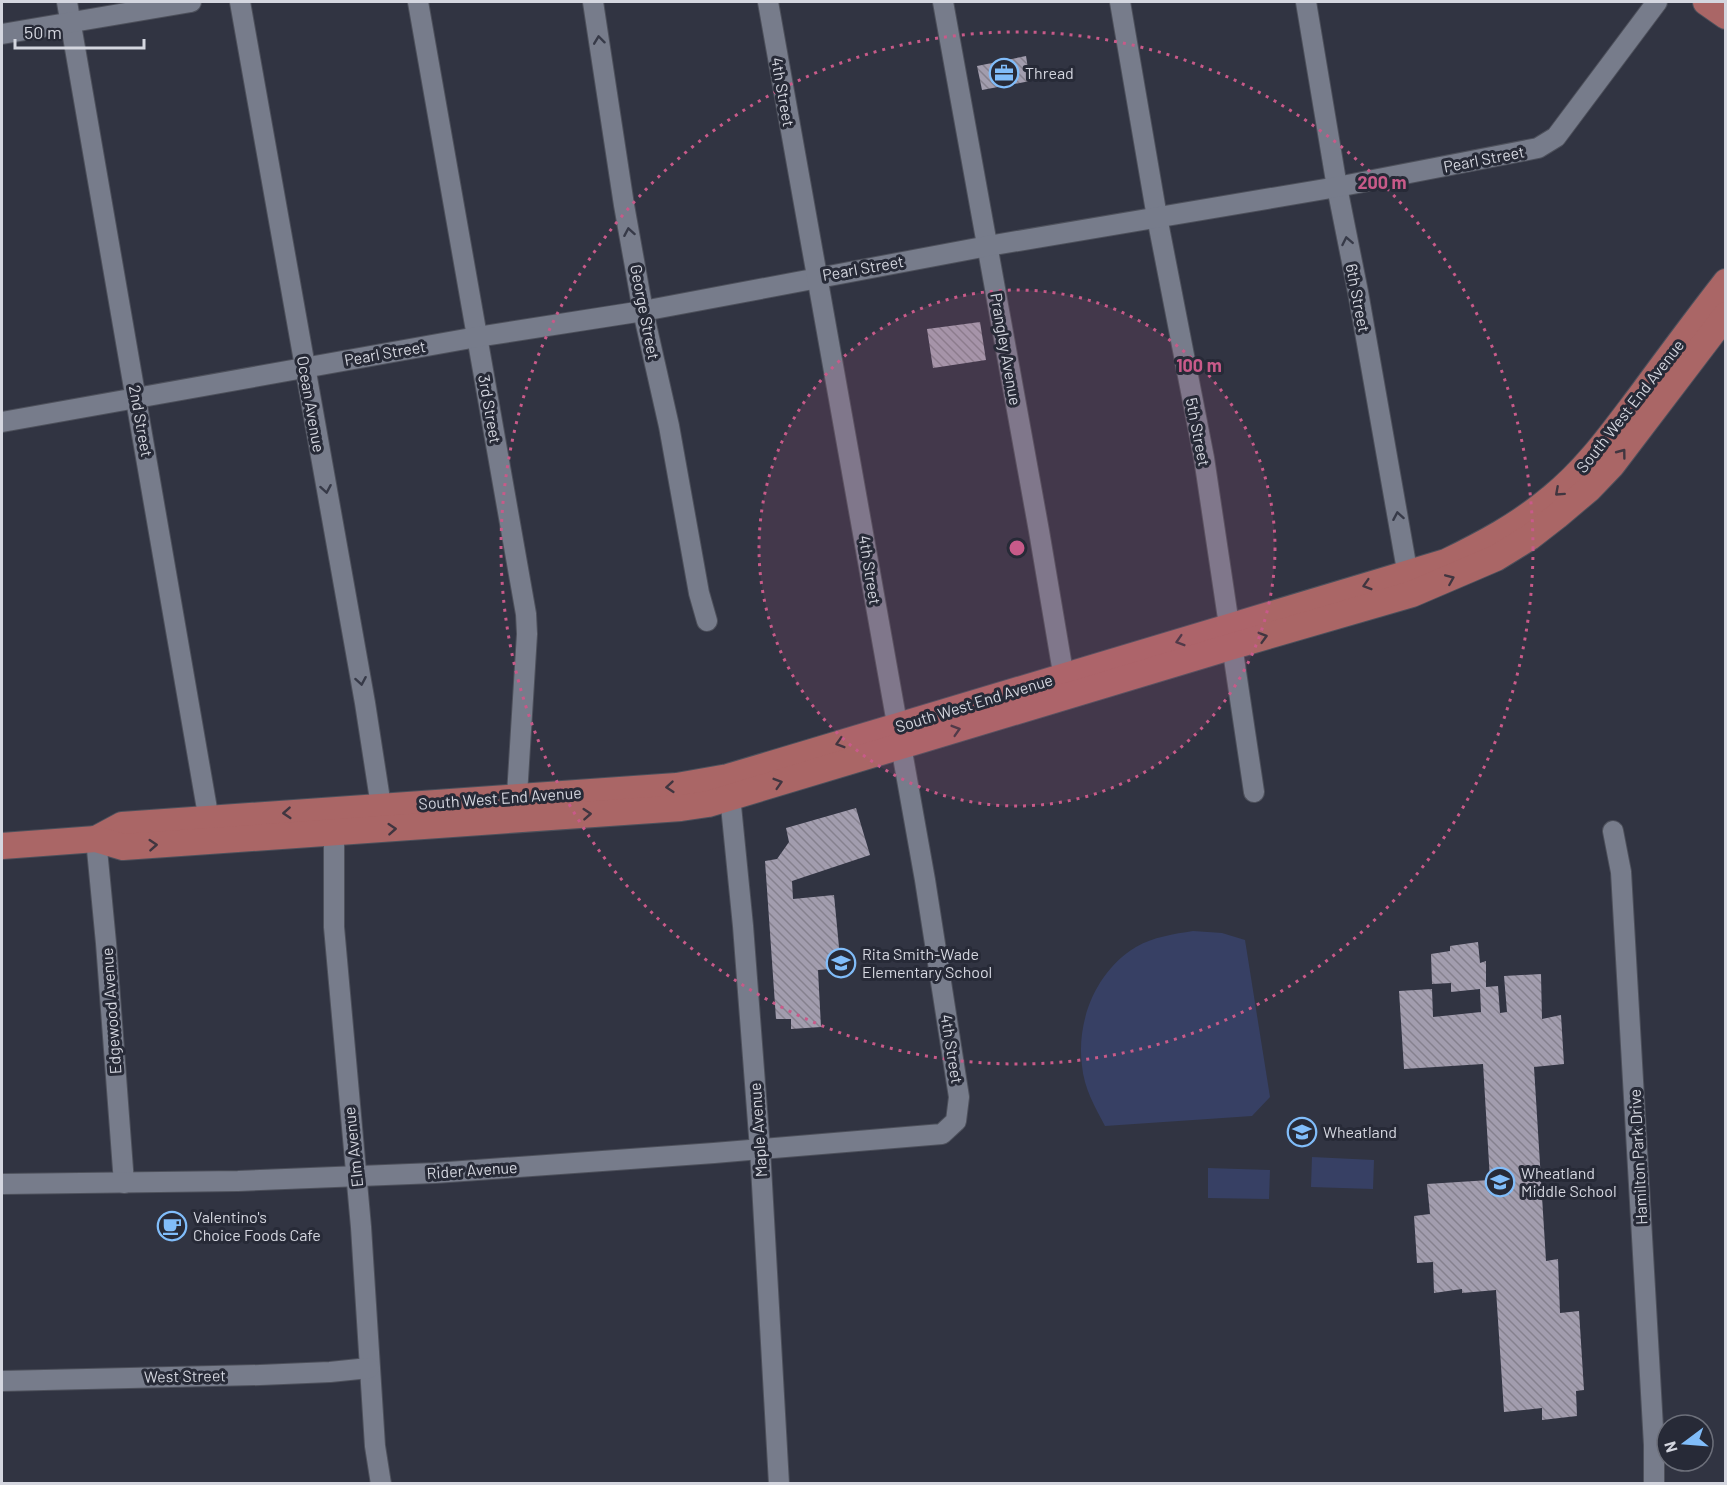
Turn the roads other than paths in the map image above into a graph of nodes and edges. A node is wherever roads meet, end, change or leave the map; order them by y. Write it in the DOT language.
graph roads {
  1 [pos="67,2"];
  2 [pos="191,2"];
  3 [pos="240,2"];
  4 [pos="418,2"];
  5 [pos="593,2"];
  6 [pos="768,2"];
  7 [pos="943,2"];
  8 [pos="1120,2"];
  9 [pos="1306,2"];
  10 [pos="1657,2"];
  11 [pos="1706,2"];
  12 [pos="1725,16"];
  13 [pos="71,22"];
  14 [pos="2,34"];
  15 [pos="1337,187"];
  16 [pos="1157,217"];
  17 [pos="988,246"];
  18 [pos="816,277"];
  19 [pos="1725,282"];
  20 [pos="644,310"];
  21 [pos="1725,315"];
  22 [pos="477,337"];
  23 [pos="305,369"];
  24 [pos="137,398"];
  25 [pos="2,422"];
  26 [pos="1410,583"];
  27 [pos="707,621"];
  28 [pos="1231,636"];
  29 [pos="1065,686"];
  30 [pos="898,736"];
  31 [pos="730,788"];
  32 [pos="1254,792"];
  33 [pos="381,806"];
  34 [pos="516,808"];
  35 [pos="334,821"];
  36 [pos="211,830"];
  37 [pos="1613,831"];
  38 [pos="96,839"];
  39 [pos="2,846"];
  40 [pos="942,1134"];
  41 [pos="760,1149"];
  42 [pos="356,1176"];
  43 [pos="124,1183"];
  44 [pos="2,1184"];
  45 [pos="369,1368"];
  46 [pos="2,1381"];
  47 [pos="381,1484"];
  48 [pos="779,1484"];
  49 [pos="1654,1484"];
  1 -- 13 [label="street, 2nd Street"];
  2 -- 13 [label="street"];
  3 -- 23 [label="street, Ocean Avenue"];
  4 -- 22 [label="street, 3rd Street"];
  20 -- 5 [label="street, George Street, one-way"];
  6 -- 18 [label="street, 4th Street"];
  7 -- 17 [label="street, Prangley Avenue"];
  8 -- 16 [label="street, 5th Street"];
  9 -- 15 [label="street, 6th Street"];
  10 -- 15 [label="street, Pearl Street"];
  11 -- 12 [label="main road"];
  13 -- 14 [label="street"];
  13 -- 24 [label="street, 2nd Street"];
  15 -- 16 [label="street, Pearl Street"];
  26 -- 15 [label="street, 6th Street, one-way"];
  16 -- 17 [label="street, Pearl Street"];
  16 -- 28 [label="street, 5th Street"];
  17 -- 18 [label="street, Pearl Street"];
  17 -- 29 [label="street, Prangley Avenue"];
  18 -- 20 [label="street, Pearl Street"];
  18 -- 30 [label="street, 4th Street"];
  19 -- 26 [label="main road, South West End Avenue, one-way"];
  20 -- 22 [label="street, Pearl Street"];
  20 -- 27 [label="street, George Street"];
  26 -- 21 [label="main road, South West End Avenue, one-way"];
  22 -- 23 [label="street, Pearl Street"];
  22 -- 34 [label="street, 3rd Street"];
  23 -- 24 [label="street, Pearl Street"];
  23 -- 33 [label="street, Ocean Avenue, one-way"];
  24 -- 25 [label="street, Pearl Street"];
  24 -- 36 [label="street, 2nd Street"];
  26 -- 28 [label="main road, South West End Avenue"];
  28 -- 29 [label="main road, South West End Avenue"];
  28 -- 32 [label="street, 5th Street"];
  29 -- 30 [label="main road, South West End Avenue"];
  30 -- 31 [label="main road, South West End Avenue"];
  30 -- 40 [label="street, 4th Street"];
  31 -- 34 [label="main road, South West End Avenue"];
  31 -- 41 [label="street, Maple Avenue"];
  33 -- 34 [label="main road, South West End Avenue"];
  33 -- 35 [label="main road, South West End Avenue"];
  35 -- 34 [label="main road, South West End Avenue, one-way"];
  35 -- 36 [label="main road, South West End Avenue"];
  35 -- 42 [label="street, Elm Avenue"];
  36 -- 38 [label="main road, South West End Avenue"];
  37 -- 49 [label="street, Hamilton Park Drive"];
  38 -- 39 [label="main road, South West End Avenue"];
  38 -- 43 [label="street, Edgewood Avenue"];
  40 -- 41 [label="street, Rider Avenue"];
  41 -- 42 [label="street, Rider Avenue"];
  41 -- 48 [label="street, Maple Avenue"];
  42 -- 43 [label="street, Rider Avenue"];
  42 -- 45 [label="street, Elm Avenue"];
  43 -- 44 [label="street, Rider Avenue"];
  45 -- 46 [label="street, West Street"];
  45 -- 47 [label="street, Elm Avenue"];
}
